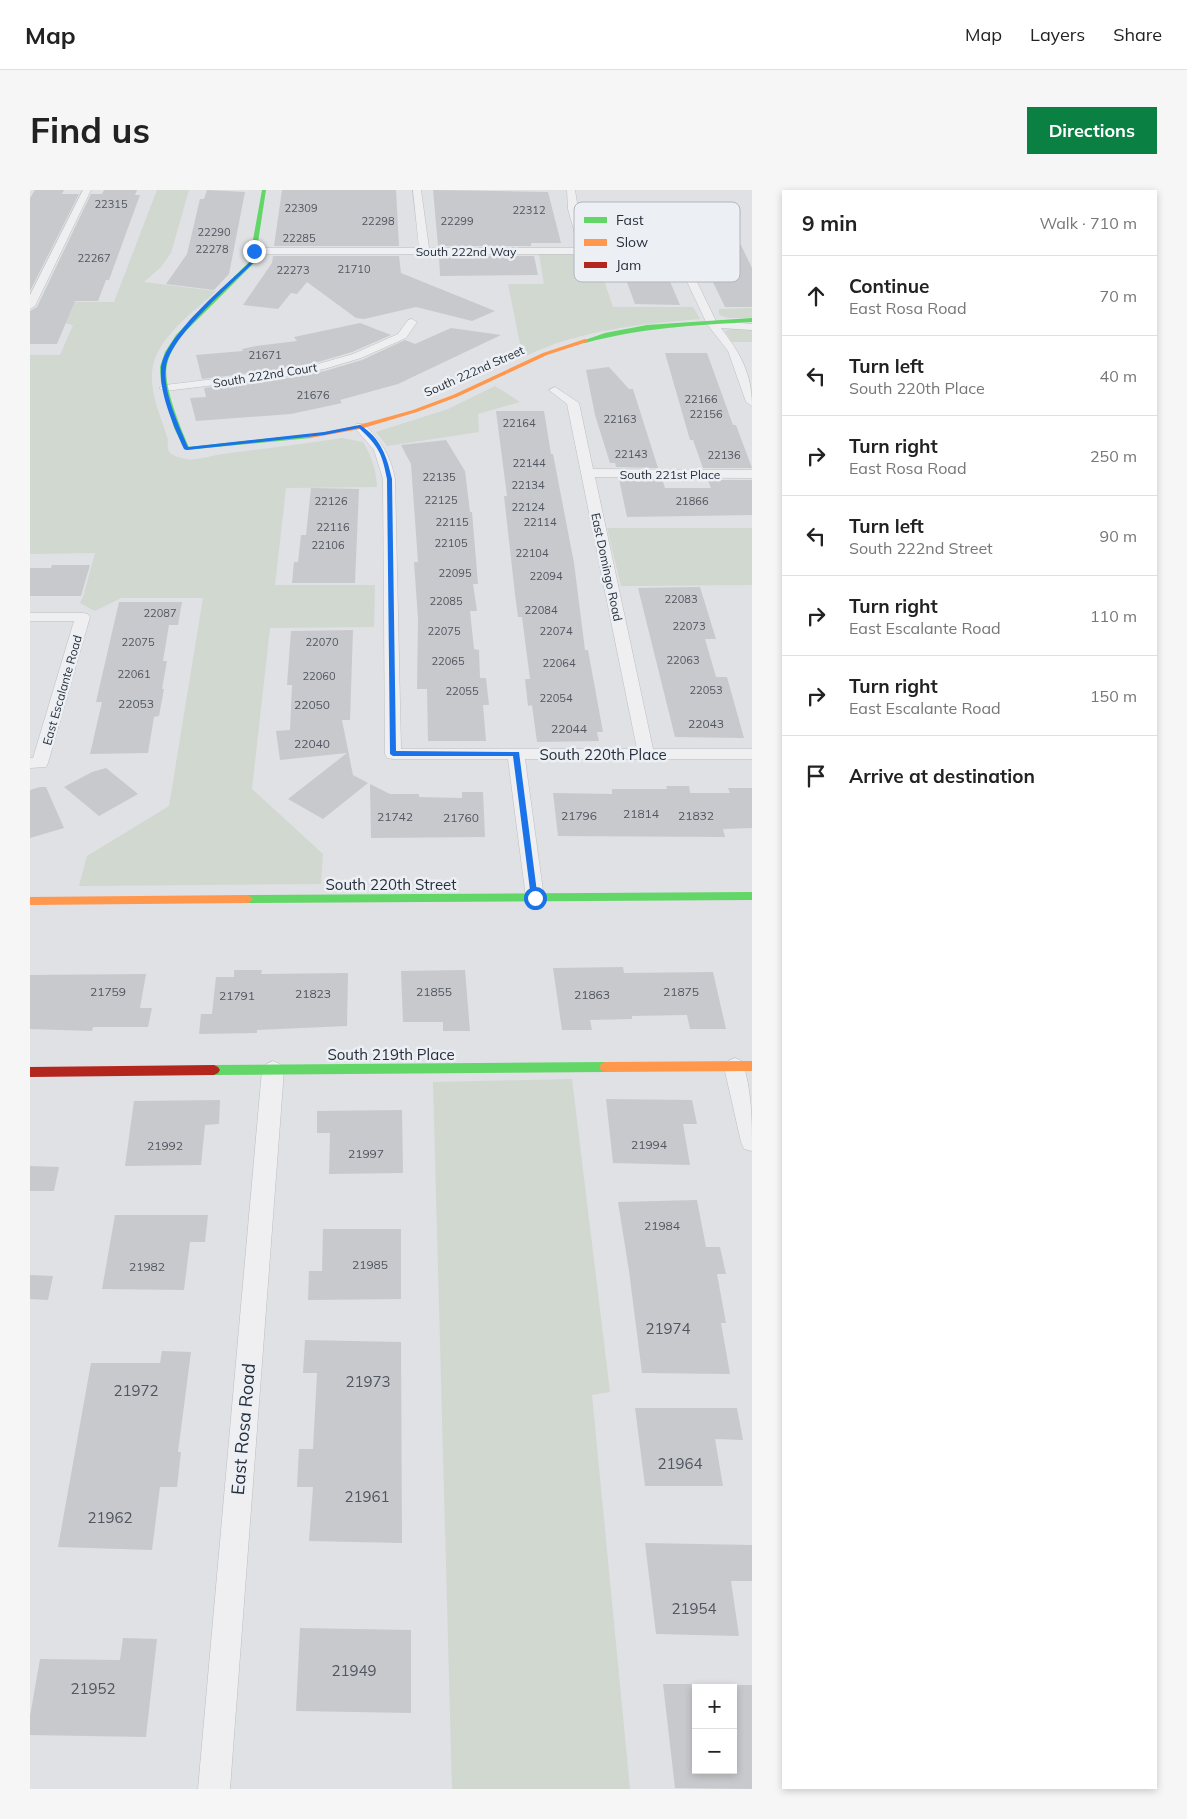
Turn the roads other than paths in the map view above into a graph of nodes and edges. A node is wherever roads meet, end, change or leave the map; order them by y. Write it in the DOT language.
graph roads {
  1 [pos="87,190"];
  2 [pos="264,190"];
  3 [pos="416,190"];
  4 [pos="571,190"];
  5 [pos="574,212"];
  6 [pos="254,251"];
  7 [pos="424,251"];
  8 [pos="574,251"];
  9 [pos="692,282"];
  10 [pos="30,306"];
  11 [pos="752,320"];
  12 [pos="412,322"];
  13 [pos="712,324"];
  14 [pos="752,327"];
  15 [pos="165,388"];
  16 [pos="555,390"];
  17 [pos="752,402"];
  18 [pos="360,426"];
  19 [pos="588,473"];
  20 [pos="752,474"];
  21 [pos="30,617"];
  22 [pos="516,754"];
  23 [pos="646,754"];
  24 [pos="752,754"];
  25 [pos="35,763"];
  26 [pos="752,896"];
  27 [pos="535,898"];
  28 [pos="30,901"];
  29 [pos="744,1066"];
  30 [pos="273,1070"];
  31 [pos="30,1072"];
  32 [pos="752,1142"];
  33 [pos="214,1789"];
  1 -- 10 [label="street"];
  2 -- 6 [label="street"];
  3 -- 7 [label="street"];
  4 -- 5 [label="street"];
  6 -- 7 [label="street, South 222nd Way"];
  6 -- 15 [label="street"];
  7 -- 8 [label="street, South 222nd Way"];
  9 -- 13 [label="street, South 222nd Way"];
  11 -- 13 [label="street, South 222nd Street"];
  12 -- 15 [label="street, South 222nd Court"];
  13 -- 14 [label="street, South 222nd Street"];
  13 -- 17 [label="street"];
  13 -- 18 [label="street, South 222nd Street"];
  15 -- 18 [label="street, South 222nd Street"];
  16 -- 19 [label="street, East Domingo Road"];
  18 -- 22 [label="street, South 220th Place"];
  19 -- 20 [label="street, South 221st Place"];
  19 -- 23 [label="street, East Domingo Road"];
  21 -- 25 [label="street, East Escalante Road"];
  22 -- 23 [label="street, South 220th Place"];
  22 -- 27 [label="street"];
  23 -- 24 [label="street, South 220th Place"];
  26 -- 27 [label="street, South 220th Street"];
  27 -- 28 [label="street, South 220th Street"];
  29 -- 30 [label="street, South 219th Place"];
  29 -- 32 [label="street"];
  30 -- 31 [label="street, South 219th Place"];
  30 -- 33 [label="street, East Rosa Road"];
}
